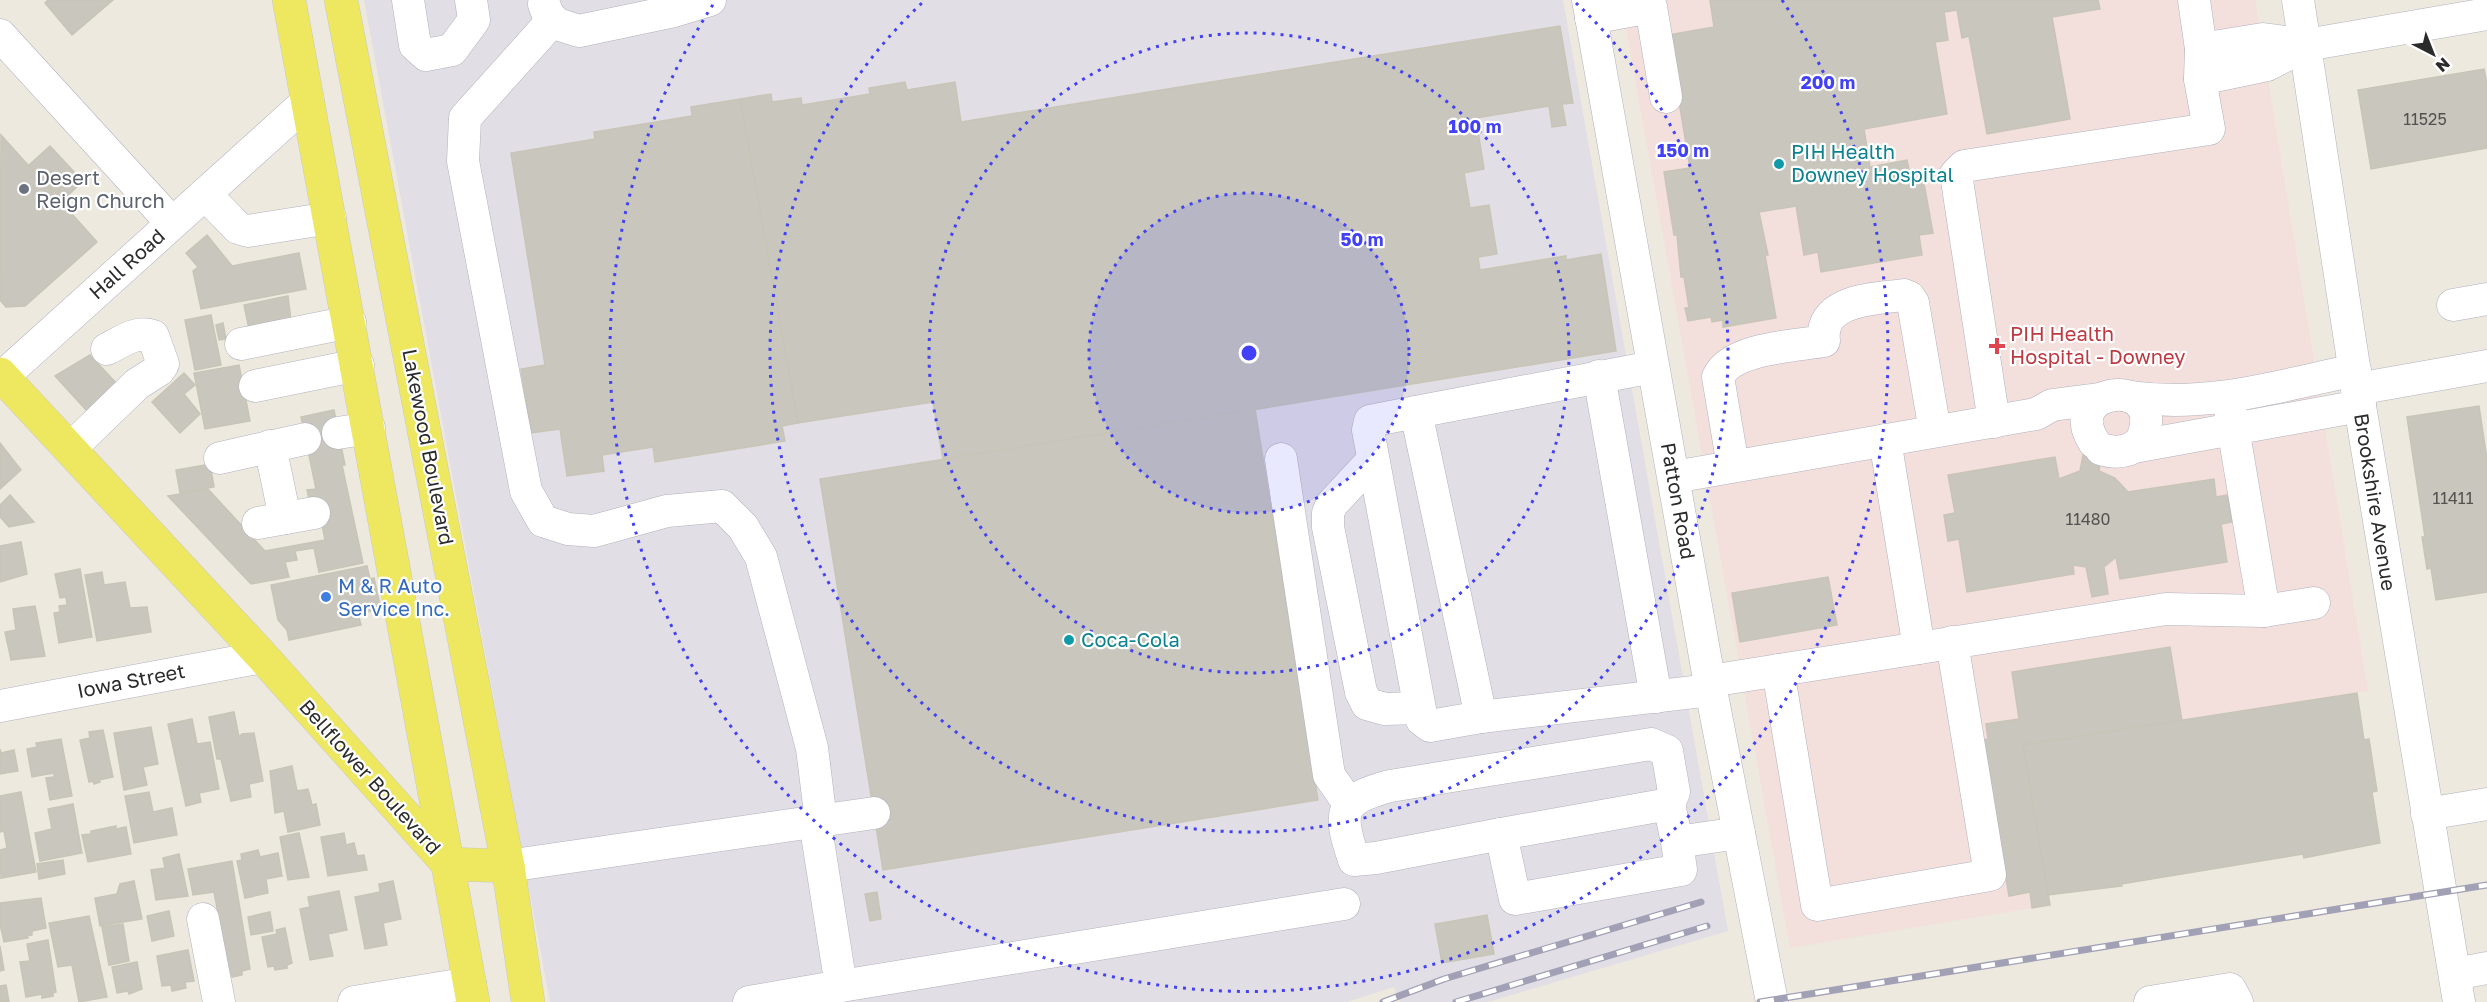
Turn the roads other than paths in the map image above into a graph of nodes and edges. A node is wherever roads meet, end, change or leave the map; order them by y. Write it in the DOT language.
graph roads {
  1 [pos="290,0"];
  2 [pos="342,0"];
  3 [pos="408,0"];
  4 [pos="471,0"];
  5 [pos="710,0"];
  6 [pos="2194,0"];
  7 [pos="2298,0"];
  8 [pos="1590,9"];
  9 [pos="548,10"];
  10 [pos="2487,14"];
  11 [pos="0,35"];
  12 [pos="2306,45"];
  13 [pos="2200,64"];
  14 [pos="1666,97"];
  15 [pos="308,100"];
  16 [pos="205,194"];
  17 [pos="330,218"];
  18 [pos="172,223"];
  19 [pos="2487,299"];
  20 [pos="2453,305"];
  21 [pos="76,310"];
  22 [pos="350,322"];
  23 [pos="241,344"];
  24 [pos="107,349"];
  25 [pos="358,365"];
  26 [pos="2487,366"];
  27 [pos="1653,368"];
  28 [pos="1,376"];
  29 [pos="1599,376"];
  30 [pos="137,384"];
  31 [pos="255,386"];
  32 [pos="2357,388"];
  33 [pos="2131,397"];
  34 [pos="2228,397"];
  35 [pos="1416,412"];
  36 [pos="1994,422"];
  37 [pos="2095,429"];
  38 [pos="2234,430"];
  39 [pos="1935,431"];
  40 [pos="305,439"];
  41 [pos="1885,440"];
  42 [pos="270,446"];
  43 [pos="2134,447"];
  44 [pos="70,449"];
  45 [pos="220,458"];
  46 [pos="1281,459"];
  47 [pos="1373,460"];
  48 [pos="1733,466"];
  49 [pos="1674,477"];
  50 [pos="285,518"];
  51 [pos="2314,603"];
  52 [pos="2264,612"];
  53 [pos="1952,642"];
  54 [pos="1919,648"];
  55 [pos="263,657"];
  56 [pos="1778,670"];
  57 [pos="1710,685"];
  58 [pos="1656,697"];
  59 [pos="0,706"];
  60 [pos="1419,708"];
  61 [pos="1481,717"];
  62 [pos="1349,804"];
  63 [pos="1670,804"];
  64 [pos="2487,804"];
  65 [pos="874,813"];
  66 [pos="2427,814"];
  67 [pos="818,822"];
  68 [pos="1739,833"];
  69 [pos="1501,834"];
  70 [pos="1677,842"];
  71 [pos="448,864"];
  72 [pos="508,866"];
  73 [pos="1344,904"];
  74 [pos="203,919"];
  75 [pos="2487,968"];
  76 [pos="841,986"];
  77 [pos="2457,988"];
  78 [pos="472,992"];
  79 [pos="219,1002"];
  80 [pos="354,1002"];
  81 [pos="528,1002"];
  82 [pos="749,1002"];
  83 [pos="1772,1002"];
  84 [pos="2151,1002"];
  85 [pos="2237,1002"];
  1 -- 15 [label="main road"];
  2 -- 72 [label="main road, Lakewood Boulevard"];
  3 -- 4 [label="street"];
  5 -- 9 [label="street"];
  6 -- 13 [label="street"];
  7 -- 12 [label="street, Brookshire Avenue"];
  8 -- 14 [label="street"];
  8 -- 27 [label="street, Patton Road"];
  9 -- 67 [label="street"];
  10 -- 12 [label="street"];
  11 -- 18 [label="street"];
  12 -- 13 [label="street"];
  12 -- 32 [label="street, Brookshire Avenue"];
  13 -- 36 [label="street"];
  15 -- 16 [label="street, Hall Road"];
  15 -- 17 [label="main road"];
  16 -- 17 [label="street"];
  16 -- 18 [label="street, Hall Road"];
  17 -- 22 [label="main road"];
  18 -- 21 [label="street, Hall Road"];
  19 -- 20 [label="street"];
  21 -- 24 [label="street"];
  21 -- 28 [label="street, Hall Road"];
  22 -- 23 [label="street"];
  22 -- 25 [label="main road"];
  24 -- 30 [label="street"];
  24 -- 30 [label="street"];
  25 -- 31 [label="street"];
  25 -- 71 [label="main road"];
  26 -- 32 [label="street"];
  27 -- 29 [label="street"];
  27 -- 49 [label="street, Patton Road"];
  28 -- 44 [label="main road, Bellflower Boulevard"];
  29 -- 35 [label="street"];
  29 -- 58 [label="street"];
  30 -- 44 [label="street"];
  32 -- 34 [label="street"];
  32 -- 38 [label="street"];
  32 -- 66 [label="street, Brookshire Avenue"];
  33 -- 34 [label="street"];
  33 -- 37 [label="street"];
  33 -- 43 [label="street"];
  34 -- 38 [label="street"];
  35 -- 47 [label="street"];
  35 -- 61 [label="street"];
  36 -- 37 [label="street"];
  36 -- 39 [label="street"];
  37 -- 43 [label="street"];
  38 -- 43 [label="street"];
  38 -- 52 [label="street"];
  39 -- 41 [label="street"];
  39 -- 48 [label="street"];
  40 -- 42 [label="street"];
  41 -- 48 [label="street"];
  41 -- 54 [label="street"];
  42 -- 45 [label="street"];
  42 -- 50 [label="street"];
  44 -- 55 [label="main road, Bellflower Boulevard"];
  46 -- 62 [label="street"];
  47 -- 60 [label="street"];
  47 -- 60 [label="street"];
  48 -- 49 [label="street"];
  49 -- 57 [label="street, Patton Road"];
  51 -- 52 [label="street"];
  52 -- 53 [label="street"];
  53 -- 54 [label="street"];
  53 -- 56 [label="street"];
  54 -- 56 [label="street"];
  55 -- 59 [label="street, Iowa Street"];
  55 -- 71 [label="main road, Bellflower Boulevard"];
  56 -- 57 [label="street"];
  57 -- 58 [label="street"];
  57 -- 68 [label="street, Patton Road"];
  58 -- 61 [label="street"];
  60 -- 61 [label="street"];
  62 -- 63 [label="street"];
  62 -- 69 [label="street"];
  63 -- 69 [label="street"];
  63 -- 70 [label="street"];
  64 -- 66 [label="street"];
  65 -- 67 [label="street, Bellflower Boulevard"];
  66 -- 77 [label="street, Brookshire Avenue"];
  67 -- 72 [label="street, Bellflower Boulevard"];
  67 -- 76 [label="street"];
  68 -- 70 [label="street"];
  68 -- 83 [label="street, Patton Road"];
  69 -- 70 [label="street"];
  71 -- 72 [label="main road, Bellflower Boulevard"];
  71 -- 78 [label="main road"];
  72 -- 81 [label="main road, Lakewood Boulevard"];
  73 -- 76 [label="street"];
  74 -- 79 [label="street"];
  75 -- 77 [label="street"];
  76 -- 82 [label="street"];
  78 -- 80 [label="street"];
  84 -- 85 [label="street"];
}
